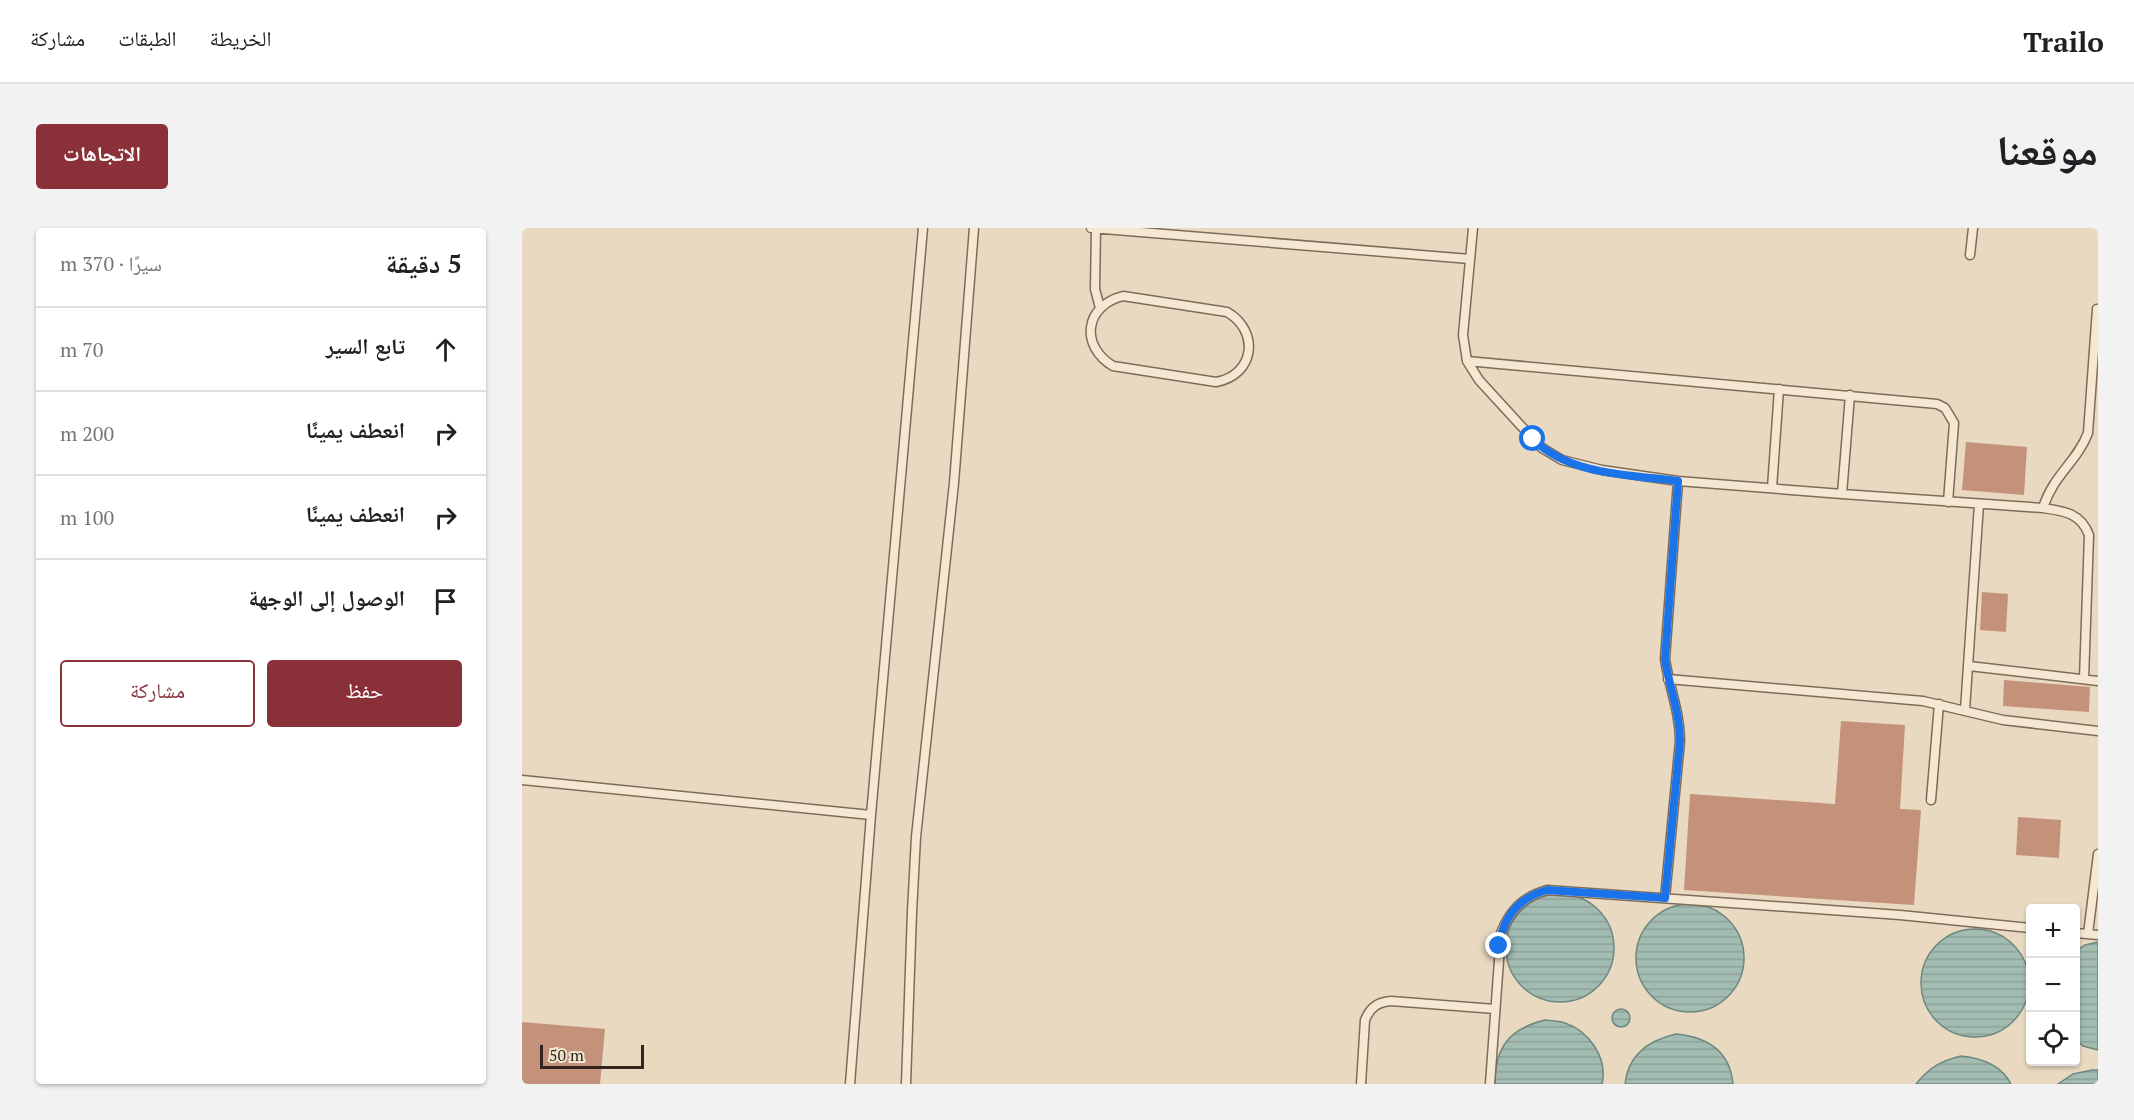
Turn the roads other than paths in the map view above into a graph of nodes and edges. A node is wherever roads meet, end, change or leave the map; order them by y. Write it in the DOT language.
graph roads {
  1 [pos="923,228"];
  2 [pos="974,228"];
  3 [pos="1091,228"];
  4 [pos="1099,228"];
  5 [pos="1473,228"];
  6 [pos="1973,228"];
  7 [pos="1970,255"];
  8 [pos="1470,259"];
  9 [pos="1100,308"];
  10 [pos="2097,309"];
  11 [pos="1467,361"];
  12 [pos="1779,389"];
  13 [pos="1850,395"];
  14 [pos="1678,481"];
  15 [pos="1772,488"];
  16 [pos="1842,494"];
  17 [pos="1948,502"];
  18 [pos="1978,504"];
  19 [pos="2043,508"];
  20 [pos="1969,666"];
  21 [pos="1668,679"];
  22 [pos="2084,680"];
  23 [pos="2098,681"];
  24 [pos="1939,704"];
  25 [pos="1965,710"];
  26 [pos="2098,731"];
  27 [pos="522,780"];
  28 [pos="1931,800"];
  29 [pos="871,814"];
  30 [pos="2098,854"];
  31 [pos="1665,898"];
  32 [pos="2026,928"];
  33 [pos="2080,933"];
  34 [pos="2088,934"];
  35 [pos="2098,935"];
  36 [pos="1495,1009"];
  37 [pos="850,1084"];
  38 [pos="906,1084"];
  39 [pos="1361,1084"];
  40 [pos="1490,1084"];
  1 -- 29 [label="lane"];
  2 -- 38 [label="lane"];
  3 -- 4 [label="lane"];
  4 -- 8 [label="lane"];
  4 -- 9 [label="lane"];
  5 -- 8 [label="lane"];
  6 -- 7 [label="lane"];
  8 -- 11 [label="lane"];
  9 -- 9 [label="lane"];
  10 -- 19 [label="lane"];
  11 -- 12 [label="lane"];
  11 -- 14 [label="lane"];
  12 -- 13 [label="lane"];
  12 -- 15 [label="lane"];
  13 -- 16 [label="lane"];
  13 -- 17 [label="lane"];
  14 -- 15 [label="lane"];
  14 -- 21 [label="lane"];
  15 -- 16 [label="lane"];
  16 -- 17 [label="lane"];
  17 -- 18 [label="lane"];
  18 -- 19 [label="lane"];
  18 -- 20 [label="lane"];
  19 -- 22 [label="lane"];
  20 -- 22 [label="lane"];
  20 -- 25 [label="lane"];
  21 -- 24 [label="lane"];
  21 -- 31 [label="lane"];
  22 -- 23 [label="lane"];
  24 -- 25 [label="lane"];
  24 -- 28 [label="lane"];
  25 -- 26 [label="lane"];
  27 -- 29 [label="lane"];
  29 -- 37 [label="lane"];
  30 -- 34 [label="lane"];
  31 -- 32 [label="lane"];
  31 -- 36 [label="lane"];
  33 -- 34 [label="lane"];
  34 -- 35 [label="lane"];
  36 -- 39 [label="lane"];
  36 -- 40 [label="lane"];
}
